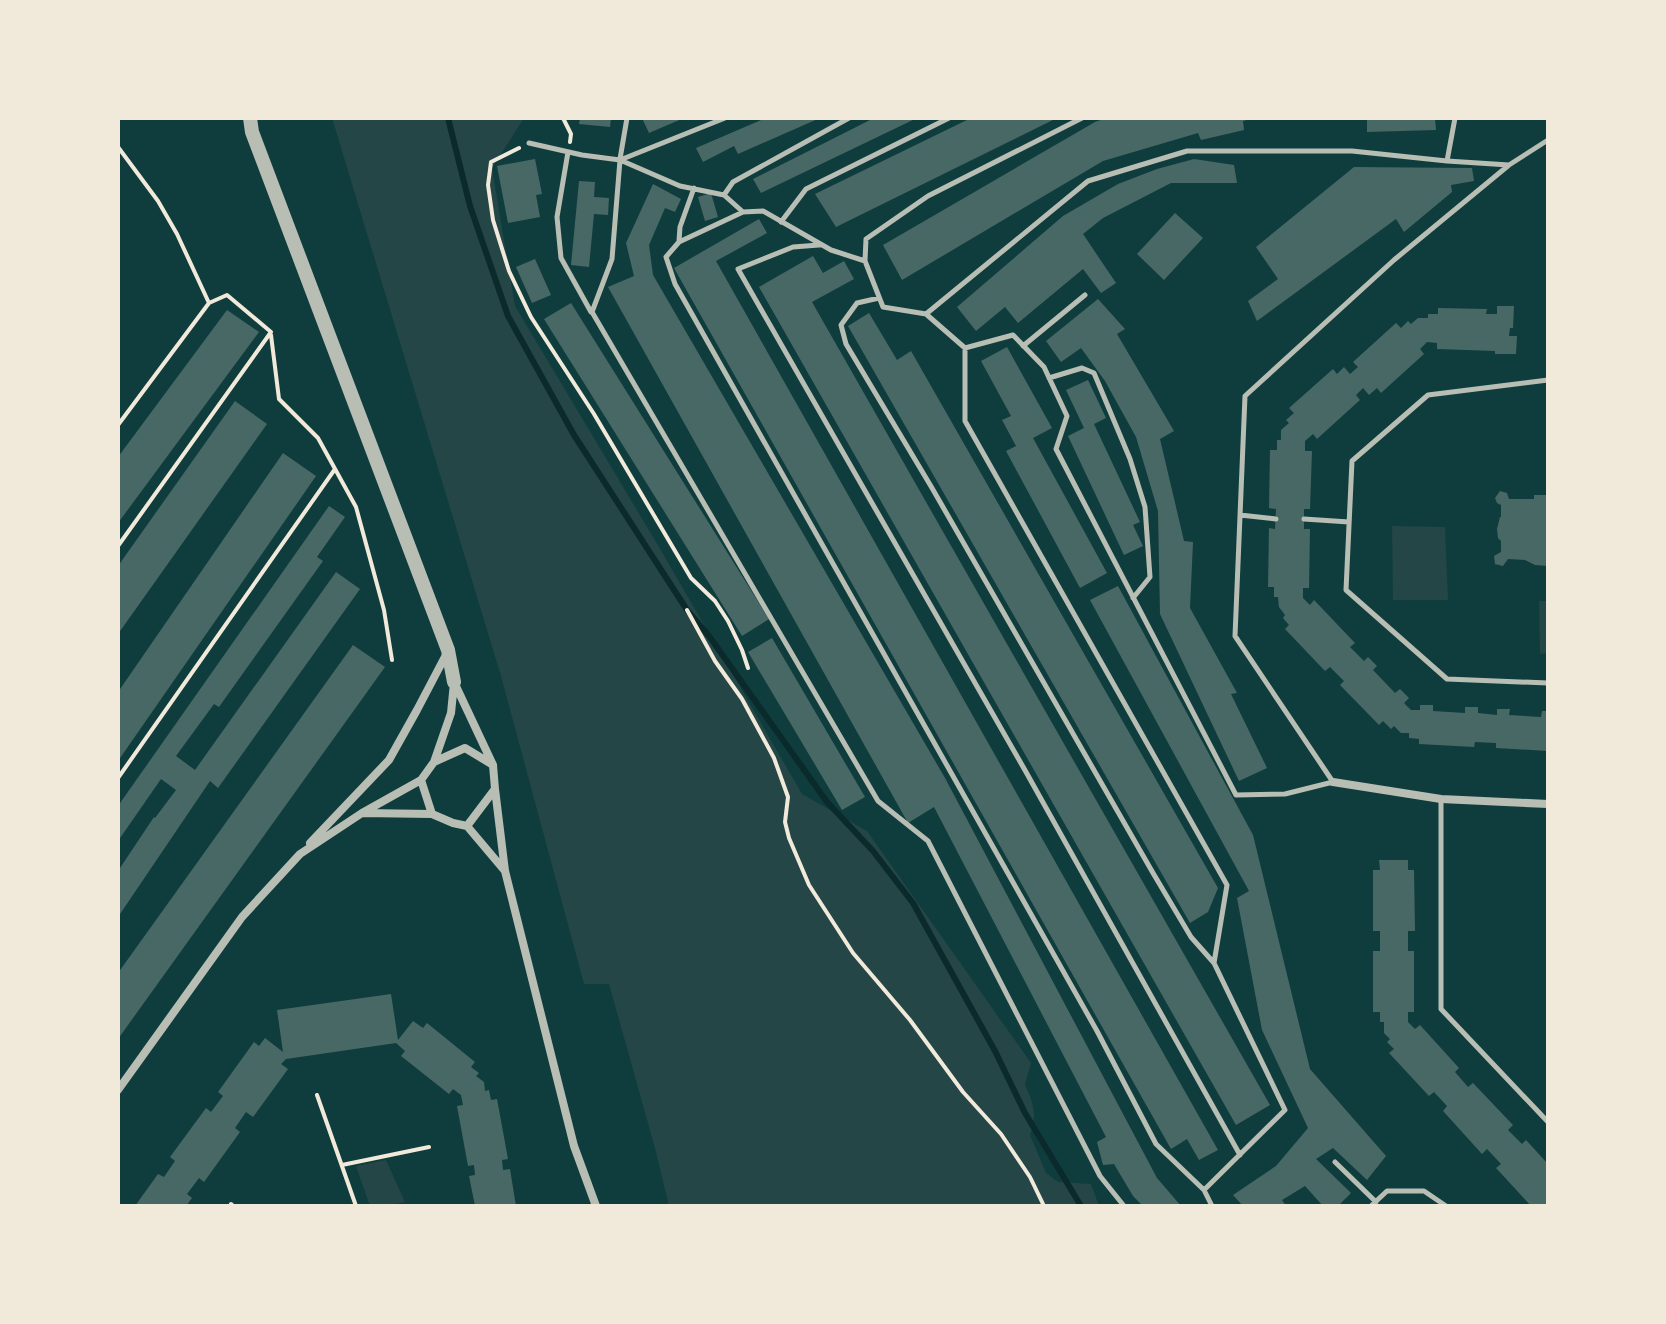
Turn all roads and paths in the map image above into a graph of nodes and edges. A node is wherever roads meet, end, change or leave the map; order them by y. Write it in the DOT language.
graph roads {
  1 [pos="250,118"];
  2 [pos="563,118"];
  3 [pos="627,118"];
  4 [pos="725,118"];
  5 [pos="849,118"];
  6 [pos="949,118"];
  7 [pos="1082,118"];
  8 [pos="1455,118"];
  9 [pos="1548,140"];
  10 [pos="529,143"];
  11 [pos="118,147"];
  12 [pos="568,152"];
  13 [pos="620,160"];
  14 [pos="1447,161"];
  15 [pos="1509,165"];
  16 [pos="694,188"];
  17 [pos="724,195"];
  18 [pos="743,212"];
  19 [pos="781,222"];
  20 [pos="679,242"];
  21 [pos="822,244"];
  22 [pos="865,261"];
  23 [pos="1085,295"];
  24 [pos="879,298"];
  25 [pos="209,303"];
  26 [pos="592,312"];
  27 [pos="926,314"];
  28 [pos="271,332"];
  29 [pos="1023,346"];
  30 [pos="965,348"];
  31 [pos="1049,378"];
  32 [pos="1548,380"];
  33 [pos="118,425"];
  34 [pos="335,469"];
  35 [pos="1240,515"];
  36 [pos="1276,519"];
  37 [pos="1304,519"];
  38 [pos="1349,522"];
  39 [pos="118,546"];
  40 [pos="1133,598"];
  41 [pos="687,610"];
  42 [pos="448,650"];
  43 [pos="392,660"];
  44 [pos="748,668"];
  45 [pos="454,682"];
  46 [pos="1548,683"];
  47 [pos="434,762"];
  48 [pos="493,765"];
  49 [pos="118,778"];
  50 [pos="421,780"];
  51 [pos="1333,782"];
  52 [pos="495,789"];
  53 [pos="1441,799"];
  54 [pos="1548,804"];
  55 [pos="362,813"];
  56 [pos="432,814"];
  57 [pos="467,826"];
  58 [pos="300,854"];
  59 [pos="505,871"];
  60 [pos="1214,963"];
  61 [pos="118,1090"];
  62 [pos="317,1095"];
  63 [pos="1548,1122"];
  64 [pos="429,1147"];
  65 [pos="1240,1155"];
  66 [pos="1335,1162"];
  67 [pos="342,1165"];
  68 [pos="1204,1190"];
  69 [pos="1373,1204"];
  70 [pos="356,1206"];
  71 [pos="596,1206"];
  72 [pos="1044,1206"];
  73 [pos="1124,1206"];
  74 [pos="1212,1206"];
  75 [pos="1446,1206"];
  1 -- 42 [label="street"];
  2 -- 12 [label="path"];
  3 -- 13 [label="lane"];
  4 -- 13 [label="lane"];
  5 -- 17 [label="lane"];
  6 -- 19 [label="lane"];
  7 -- 22 [label="lane"];
  8 -- 14 [label="lane"];
  9 -- 15 [label="lane"];
  10 -- 12 [label="lane"];
  10 -- 44 [label="path"];
  11 -- 25 [label="path"];
  12 -- 13 [label="lane"];
  12 -- 26 [label="lane"];
  13 -- 16 [label="lane"];
  13 -- 26 [label="lane"];
  14 -- 15 [label="lane"];
  14 -- 27 [label="lane"];
  15 -- 35 [label="lane"];
  16 -- 17 [label="lane"];
  16 -- 20 [label="lane"];
  17 -- 18 [label="lane"];
  18 -- 19 [label="lane"];
  18 -- 20 [label="lane"];
  19 -- 21 [label="lane"];
  20 -- 68 [label="lane"];
  21 -- 22 [label="lane"];
  21 -- 65 [label="lane"];
  22 -- 24 [label="lane"];
  23 -- 29 [label="lane"];
  24 -- 27 [label="lane"];
  24 -- 60 [label="lane"];
  25 -- 28 [label="path"];
  25 -- 33 [label="path"];
  26 -- 73 [label="lane"];
  27 -- 30 [label="lane"];
  28 -- 34 [label="path"];
  28 -- 39 [label="path"];
  29 -- 30 [label="lane"];
  29 -- 31 [label="lane"];
  30 -- 60 [label="lane"];
  31 -- 40 [label="lane"];
  31 -- 40 [label="lane"];
  32 -- 38 [label="lane"];
  34 -- 43 [label="path"];
  34 -- 49 [label="path"];
  35 -- 36 [label="lane"];
  35 -- 51 [label="lane"];
  37 -- 38 [label="lane"];
  38 -- 46 [label="lane"];
  40 -- 51 [label="lane"];
  41 -- 72 [label="path"];
  42 -- 45 [label="street"];
  42 -- 58 [label="street"];
  45 -- 47 [label="street"];
  45 -- 48 [label="street"];
  47 -- 48 [label="street"];
  47 -- 50 [label="street"];
  48 -- 52 [label="street"];
  50 -- 55 [label="street"];
  50 -- 56 [label="street"];
  51 -- 53 [label="street"];
  52 -- 57 [label="street"];
  52 -- 59 [label="street"];
  53 -- 54 [label="street"];
  53 -- 63 [label="lane"];
  55 -- 56 [label="street"];
  55 -- 58 [label="street"];
  56 -- 57 [label="street"];
  57 -- 59 [label="street"];
  58 -- 61 [label="street"];
  59 -- 71 [label="street"];
  60 -- 65 [label="lane"];
  62 -- 67 [label="path"];
  64 -- 67 [label="path"];
  65 -- 68 [label="lane"];
  66 -- 69 [label="lane"];
  67 -- 70 [label="path"];
  68 -- 74 [label="lane"];
  69 -- 75 [label="lane"];
}
